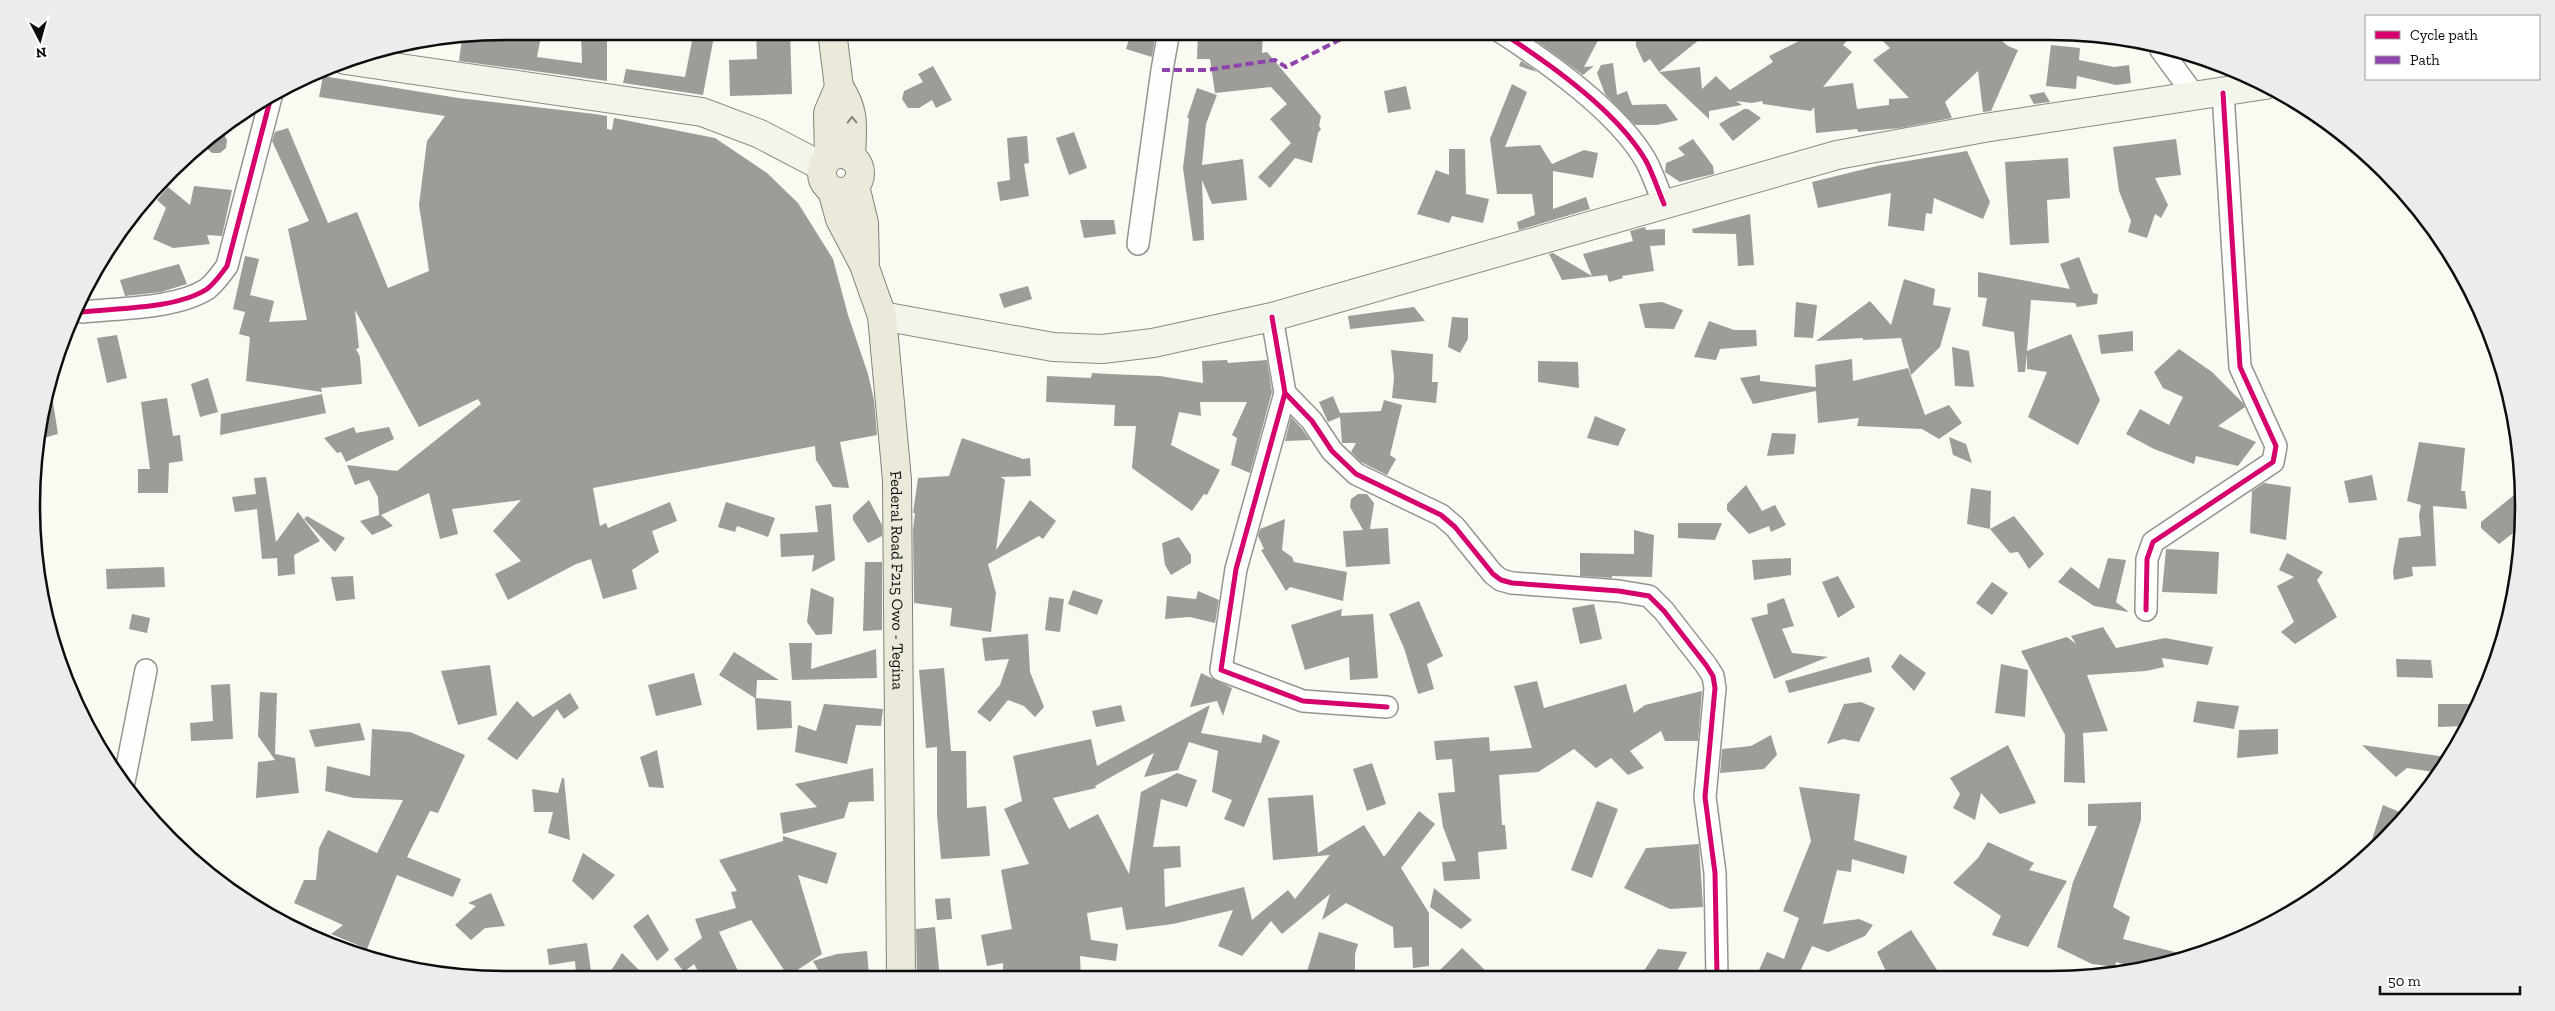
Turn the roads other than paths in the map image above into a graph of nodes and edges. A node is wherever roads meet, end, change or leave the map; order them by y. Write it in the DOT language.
graph roads {
  1 [pos="833,40"];
  2 [pos="1167,40"];
  3 [pos="1513,40"];
  4 [pos="2164,55"];
  5 [pos="363,63"];
  6 [pos="2253,87"];
  7 [pos="2223,93"];
  8 [pos="2194,95"];
  9 [pos="269,104"];
  10 [pos="838,171"];
  11 [pos="1664,204"];
  12 [pos="1138,244"];
  13 [pos="82,312"];
  14 [pos="882,316"];
  15 [pos="1272,317"];
  16 [pos="1285,393"];
  17 [pos="2146,610"];
  18 [pos="146,670"];
  19 [pos="1387,707"];
  20 [pos="125,774"];
  21 [pos="901,971"];
  22 [pos="1717,971"];
  1 -- 10 [label="main road, Federal Road F215 Owo - Tegina"];
  2 -- 12 [label="street"];
  3 -- 11 [label="street"];
  4 -- 8 [label="street"];
  5 -- 10 [label="main road"];
  6 -- 7 [label="main road"];
  7 -- 8 [label="main road"];
  7 -- 17 [label="street"];
  8 -- 11 [label="main road"];
  9 -- 13 [label="street"];
  10 -- 14 [label="main road, Federal Road F215 Owo - Tegina"];
  11 -- 15 [label="main road"];
  14 -- 15 [label="main road"];
  14 -- 21 [label="main road, Federal Road F215 Owo - Tegina"];
  15 -- 16 [label="street"];
  16 -- 19 [label="street"];
  16 -- 22 [label="street"];
  18 -- 20 [label="street"];
}
